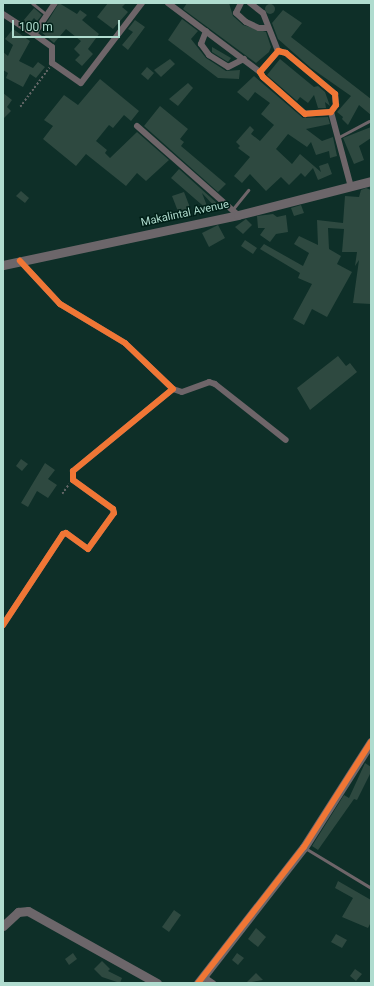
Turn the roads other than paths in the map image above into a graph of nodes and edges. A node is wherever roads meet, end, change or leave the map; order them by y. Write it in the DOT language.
graph roads {
  1 [pos="32,3"];
  2 [pos="55,3"];
  3 [pos="142,3"];
  4 [pos="168,3"];
  5 [pos="240,3"];
  6 [pos="250,3"];
  7 [pos="3,14"];
  8 [pos="47,15"];
  9 [pos="268,28"];
  10 [pos="206,31"];
  11 [pos="34,34"];
  12 [pos="278,51"];
  13 [pos="244,59"];
  14 [pos="260,72"];
  15 [pos="331,112"];
  16 [pos="369,121"];
  17 [pos="137,126"];
  18 [pos="338,138"];
  19 [pos="371,181"];
  20 [pos="352,187"];
  21 [pos="248,190"];
  22 [pos="235,213"];
  23 [pos="20,261"];
  24 [pos="3,265"];
  25 [pos="173,389"];
  26 [pos="286,440"];
  27 [pos="3,625"];
  28 [pos="371,742"];
  29 [pos="304,847"];
  30 [pos="371,888"];
  31 [pos="3,926"];
  32 [pos="201,980"];
  33 [pos="157,983"];
  34 [pos="212,983"];
  1 -- 8 [label="lane"];
  2 -- 8 [label="street"];
  3 -- 11 [label="street"];
  4 -- 10 [label="street"];
  5 -- 9 [label="street"];
  6 -- 9 [label="street"];
  7 -- 11 [label="street"];
  8 -- 11 [label="street"];
  9 -- 12 [label="street"];
  10 -- 13 [label="street"];
  10 -- 13 [label="street"];
  12 -- 14 [label="street"];
  12 -- 15 [label="street"];
  13 -- 14 [label="street"];
  14 -- 15 [label="street"];
  15 -- 18 [label="street"];
  16 -- 18 [label="lane"];
  17 -- 22 [label="street"];
  18 -- 20 [label="street"];
  19 -- 20 [label="street, Makalintal Avenue"];
  20 -- 22 [label="street, Makalintal Avenue"];
  21 -- 22 [label="lane"];
  22 -- 23 [label="street, Makalintal Avenue"];
  23 -- 24 [label="street, Makalintal Avenue"];
  23 -- 25 [label="street"];
  25 -- 26 [label="street"];
  25 -- 27 [label="street"];
  28 -- 29 [label="street"];
  29 -- 30 [label="lane"];
  29 -- 32 [label="street"];
  31 -- 33 [label="street"];
  32 -- 34 [label="street"];
}
